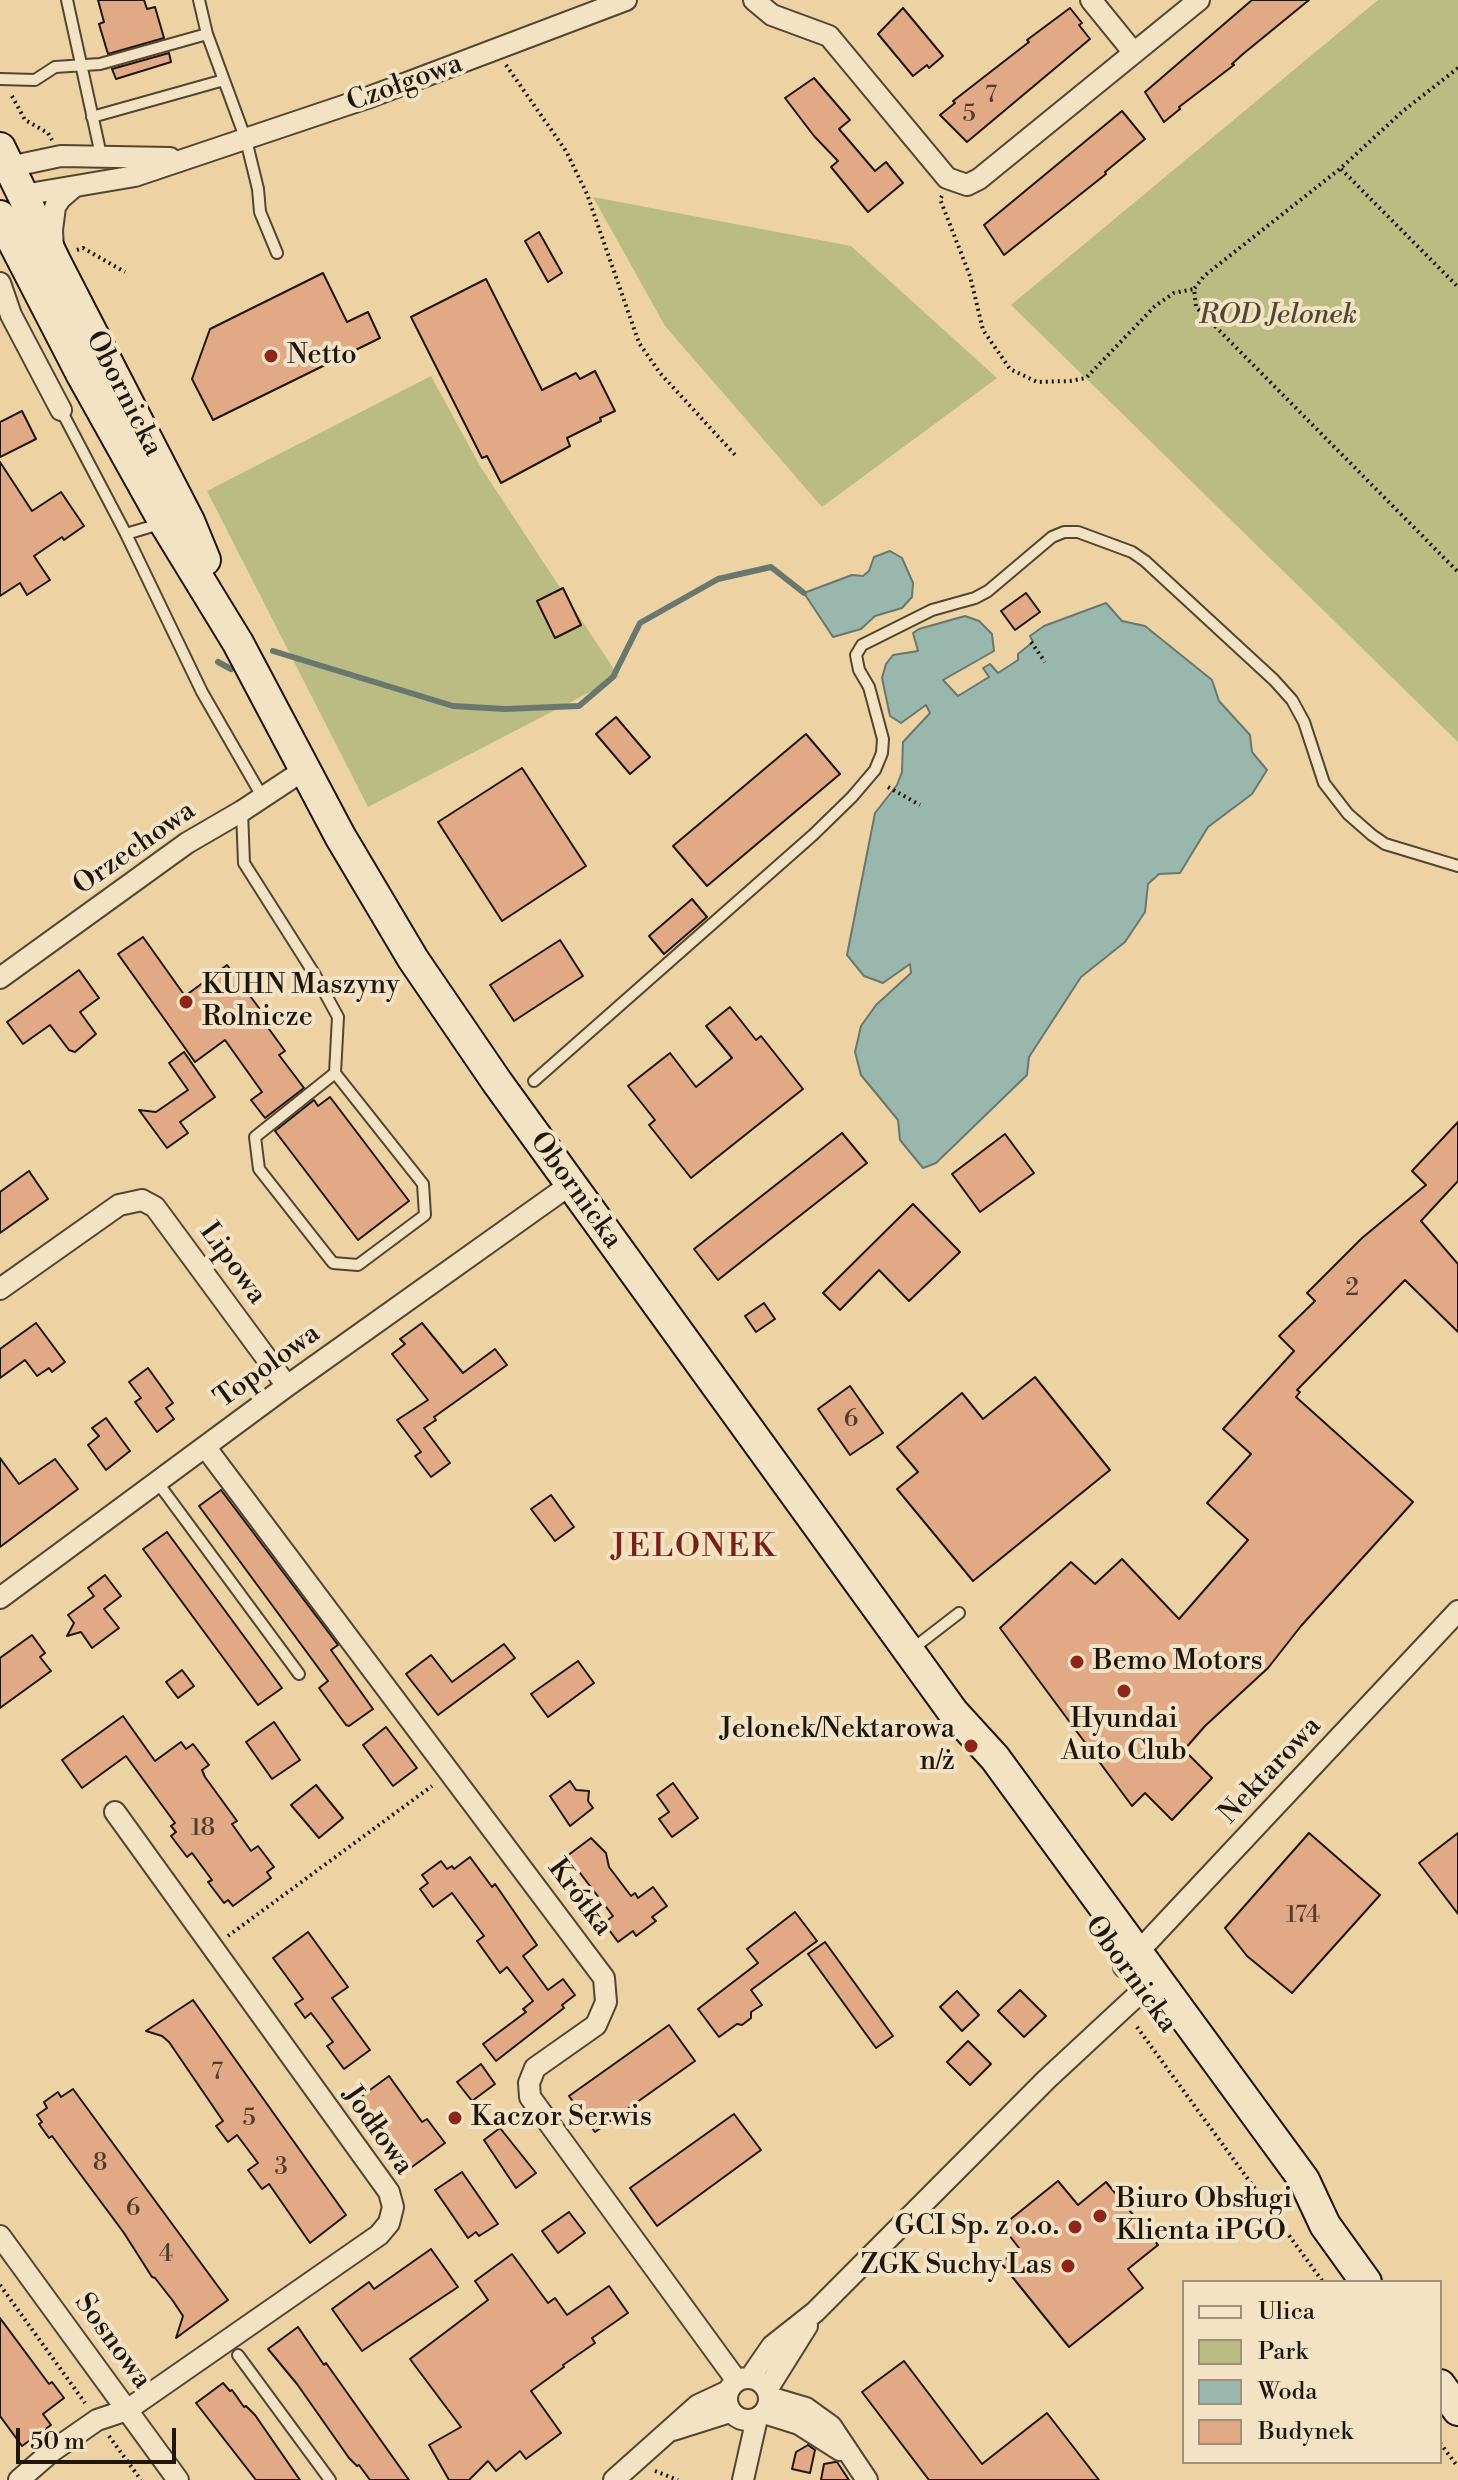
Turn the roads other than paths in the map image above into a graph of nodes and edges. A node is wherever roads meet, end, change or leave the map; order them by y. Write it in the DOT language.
graph roads {
  1 [pos="67,0"];
  2 [pos="199,0"];
  3 [pos="626,0"];
  4 [pos="754,0"];
  5 [pos="1091,0"];
  6 [pos="1199,0"];
  7 [pos="207,34"];
  8 [pos="1134,53"];
  9 [pos="80,65"];
  10 [pos="0,79"];
  11 [pos="224,80"];
  12 [pos="92,117"];
  13 [pos="246,140"];
  14 [pos="97,156"];
  15 [pos="182,159"];
  16 [pos="3,162"];
  17 [pos="74,187"];
  18 [pos="12,197"];
  19 [pos="4,223"];
  20 [pos="277,253"];
  21 [pos="64,257"];
  22 [pos="0,283"];
  23 [pos="61,410"];
  24 [pos="164,522"];
  25 [pos="126,534"];
  26 [pos="238,643"];
  27 [pos="304,770"];
  28 [pos="263,798"];
  29 [pos="242,811"];
  30 [pos="1458,866"];
  31 [pos="0,978"];
  32 [pos="335,1073"];
  33 [pos="534,1081"];
  34 [pos="571,1184"];
  35 [pos="0,1289"];
  36 [pos="287,1386"];
  37 [pos="206,1448"];
  38 [pos="158,1483"];
  39 [pos="0,1598"];
  40 [pos="1458,1611"];
  41 [pos="959,1613"];
  42 [pos="910,1652"];
  43 [pos="299,1674"];
  44 [pos="115,1812"];
  45 [pos="1140,1972"];
  46 [pos="0,2236"];
  47 [pos="1365,2280"];
  48 [pos="238,2355"];
  49 [pos="1442,2388"];
  50 [pos="749,2400"];
  51 [pos="127,2410"];
  52 [pos="1458,2410"];
  53 [pos="19,2480"];
  54 [pos="178,2480"];
  55 [pos="330,2480"];
  56 [pos="614,2480"];
  57 [pos="740,2480"];
  58 [pos="867,2480"];
  1 -- 9 [label="lane"];
  2 -- 7 [label="lane"];
  3 -- 13 [label="street, Czołgowa"];
  4 -- 8 [label="street"];
  5 -- 8 [label="street"];
  6 -- 8 [label="street"];
  7 -- 9 [label="lane"];
  7 -- 11 [label="lane"];
  9 -- 10 [label="lane"];
  9 -- 12 [label="lane"];
  11 -- 12 [label="lane"];
  11 -- 13 [label="lane"];
  12 -- 14 [label="lane"];
  13 -- 15 [label="street, Czołgowa"];
  13 -- 20 [label="lane"];
  14 -- 15 [label="street, Czołgowa"];
  14 -- 16 [label="street, Czołgowa"];
  15 -- 17 [label="street, Czołgowa"];
  16 -- 18 [label="main road, Obornicka"];
  17 -- 18 [label="street, Czołgowa"];
  17 -- 21 [label="street"];
  18 -- 21 [label="main road, Obornicka"];
  19 -- 24 [label="main road, Obornicka"];
  21 -- 26 [label="main road, Obornicka"];
  22 -- 23 [label="street"];
  23 -- 25 [label="lane"];
  24 -- 25 [label="lane"];
  24 -- 26 [label="main road, Obornicka"];
  25 -- 28 [label="lane"];
  26 -- 27 [label="main road, Obornicka"];
  27 -- 28 [label="street, Orzechowa"];
  27 -- 34 [label="main road, Obornicka"];
  28 -- 29 [label="street, Orzechowa"];
  29 -- 31 [label="street, Orzechowa"];
  29 -- 32 [label="lane"];
  30 -- 33 [label="lane"];
  32 -- 32 [label="lane"];
  34 -- 36 [label="street, Topolowa"];
  34 -- 42 [label="main road, Obornicka"];
  35 -- 36 [label="street, Lipowa"];
  36 -- 37 [label="street, Topolowa"];
  37 -- 38 [label="street, Topolowa"];
  37 -- 50 [label="street, Krótka"];
  38 -- 39 [label="street, Topolowa"];
  38 -- 43 [label="lane"];
  40 -- 45 [label="street, Nektarowa"];
  41 -- 42 [label="lane"];
  42 -- 45 [label="main road, Obornicka"];
  44 -- 51 [label="street, Jodłowa"];
  45 -- 47 [label="main road, Obornicka"];
  45 -- 50 [label="street, Nektarowa"];
  46 -- 51 [label="street, Sosnowa"];
  48 -- 55 [label="lane"];
  49 -- 52 [label="main road"];
  50 -- 56 [label="street"];
  50 -- 57 [label="street"];
  50 -- 58 [label="street"];
  51 -- 53 [label="street"];
  51 -- 54 [label="street, Sosnowa"];
}
